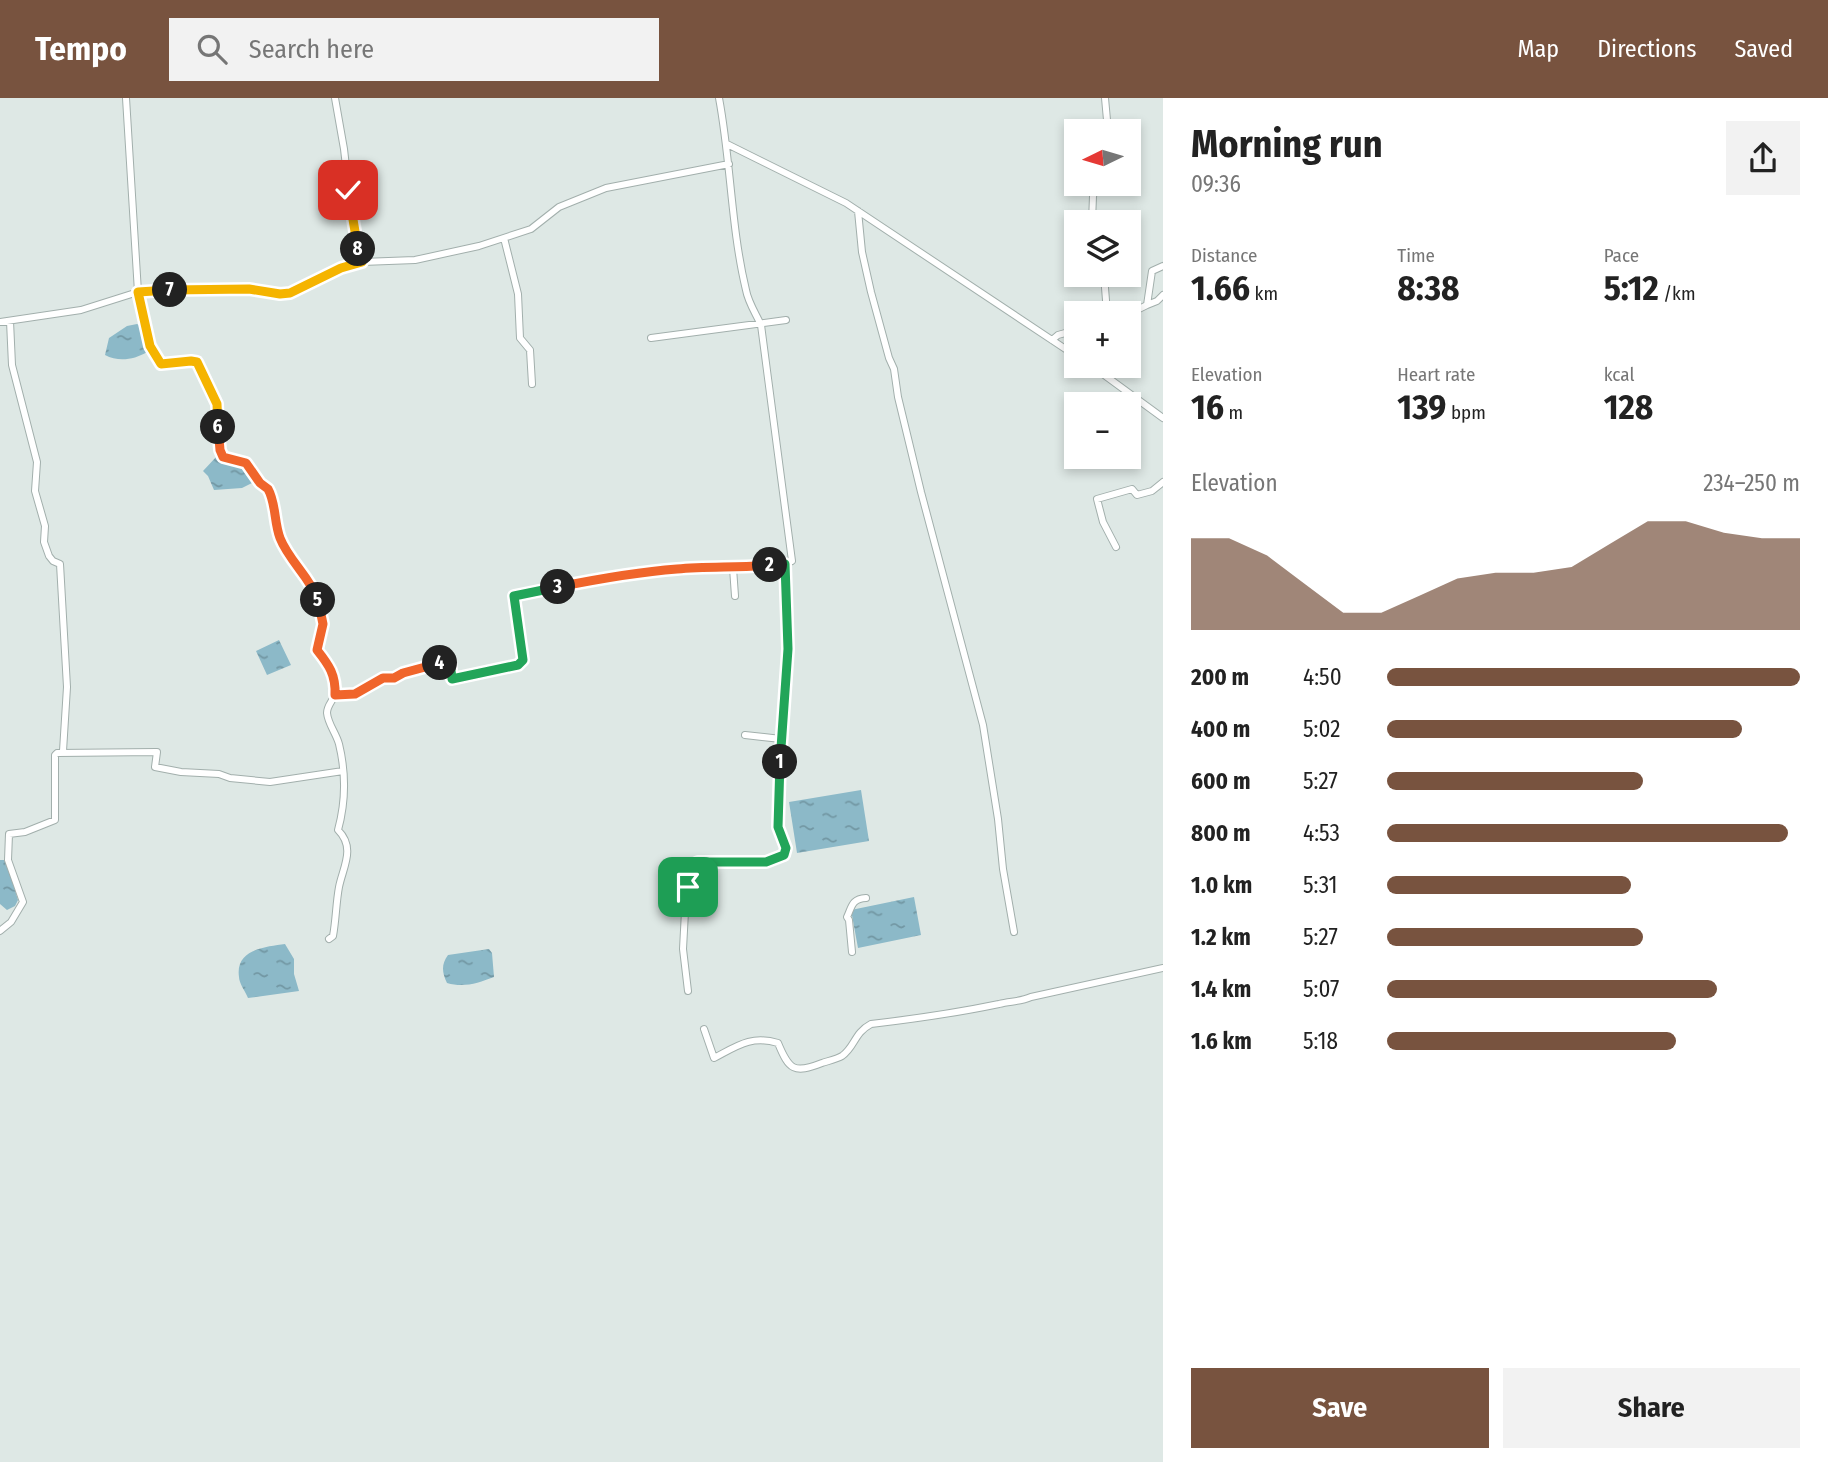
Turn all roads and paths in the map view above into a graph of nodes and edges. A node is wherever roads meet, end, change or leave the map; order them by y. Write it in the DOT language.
graph roads {
  1 [pos="126,98"];
  2 [pos="335,98"];
  3 [pos="719,98"];
  4 [pos="1105,98"];
  5 [pos="1107,119"];
  6 [pos="727,144"];
  7 [pos="729,164"];
  8 [pos="858,211"];
  9 [pos="504,238"];
  10 [pos="362,262"];
  11 [pos="1163,266"];
  12 [pos="138,292"];
  13 [pos="1163,295"];
  14 [pos="1147,305"];
  15 [pos="1141,308"];
  16 [pos="786,320"];
  17 [pos="10,321"];
  18 [pos="0,322"];
  19 [pos="761,325"];
  20 [pos="1064,333"];
  21 [pos="651,338"];
  22 [pos="1052,340"];
  23 [pos="1064,348"];
  24 [pos="1108,378"];
  25 [pos="532,384"];
  26 [pos="1163,418"];
  27 [pos="1163,482"];
  28 [pos="1116,547"];
  29 [pos="785,564"];
  30 [pos="733,568"];
  31 [pos="735,596"];
  32 [pos="335,695"];
  33 [pos="745,734"];
  34 [pos="781,739"];
  35 [pos="63,751"];
  36 [pos="343,771"];
  37 [pos="866,898"];
  38 [pos="0,931"];
  39 [pos="1014,932"];
  40 [pos="329,939"];
  41 [pos="852,952"];
  42 [pos="1163,968"];
  43 [pos="688,991"];
  44 [pos="704,1029"];
  1 -- 12 [label="street"];
  2 -- 10 [label="street"];
  3 -- 6 [label="street"];
  4 -- 5 [label="street"];
  6 -- 7 [label="street"];
  6 -- 8 [label="street"];
  7 -- 9 [label="street"];
  7 -- 19 [label="street"];
  8 -- 22 [label="street"];
  8 -- 39 [label="street"];
  9 -- 10 [label="street"];
  9 -- 25 [label="street"];
  10 -- 12 [label="street"];
  11 -- 14 [label="street"];
  12 -- 17 [label="street"];
  12 -- 32 [label="street"];
  13 -- 14 [label="street"];
  14 -- 15 [label="street"];
  16 -- 19 [label="street"];
  17 -- 18 [label="street"];
  17 -- 35 [label="street"];
  19 -- 21 [label="street"];
  19 -- 29 [label="street"];
  20 -- 22 [label="street"];
  22 -- 23 [label="street"];
  24 -- 26 [label="street"];
  27 -- 28 [label="street"];
  29 -- 30 [label="street"];
  29 -- 34 [label="street"];
  30 -- 31 [label="street"];
  30 -- 32 [label="street"];
  32 -- 36 [label="street"];
  33 -- 34 [label="street"];
  34 -- 43 [label="street"];
  35 -- 36 [label="street"];
  35 -- 38 [label="street"];
  36 -- 40 [label="street"];
  37 -- 41 [label="street"];
  42 -- 44 [label="street"];
}
